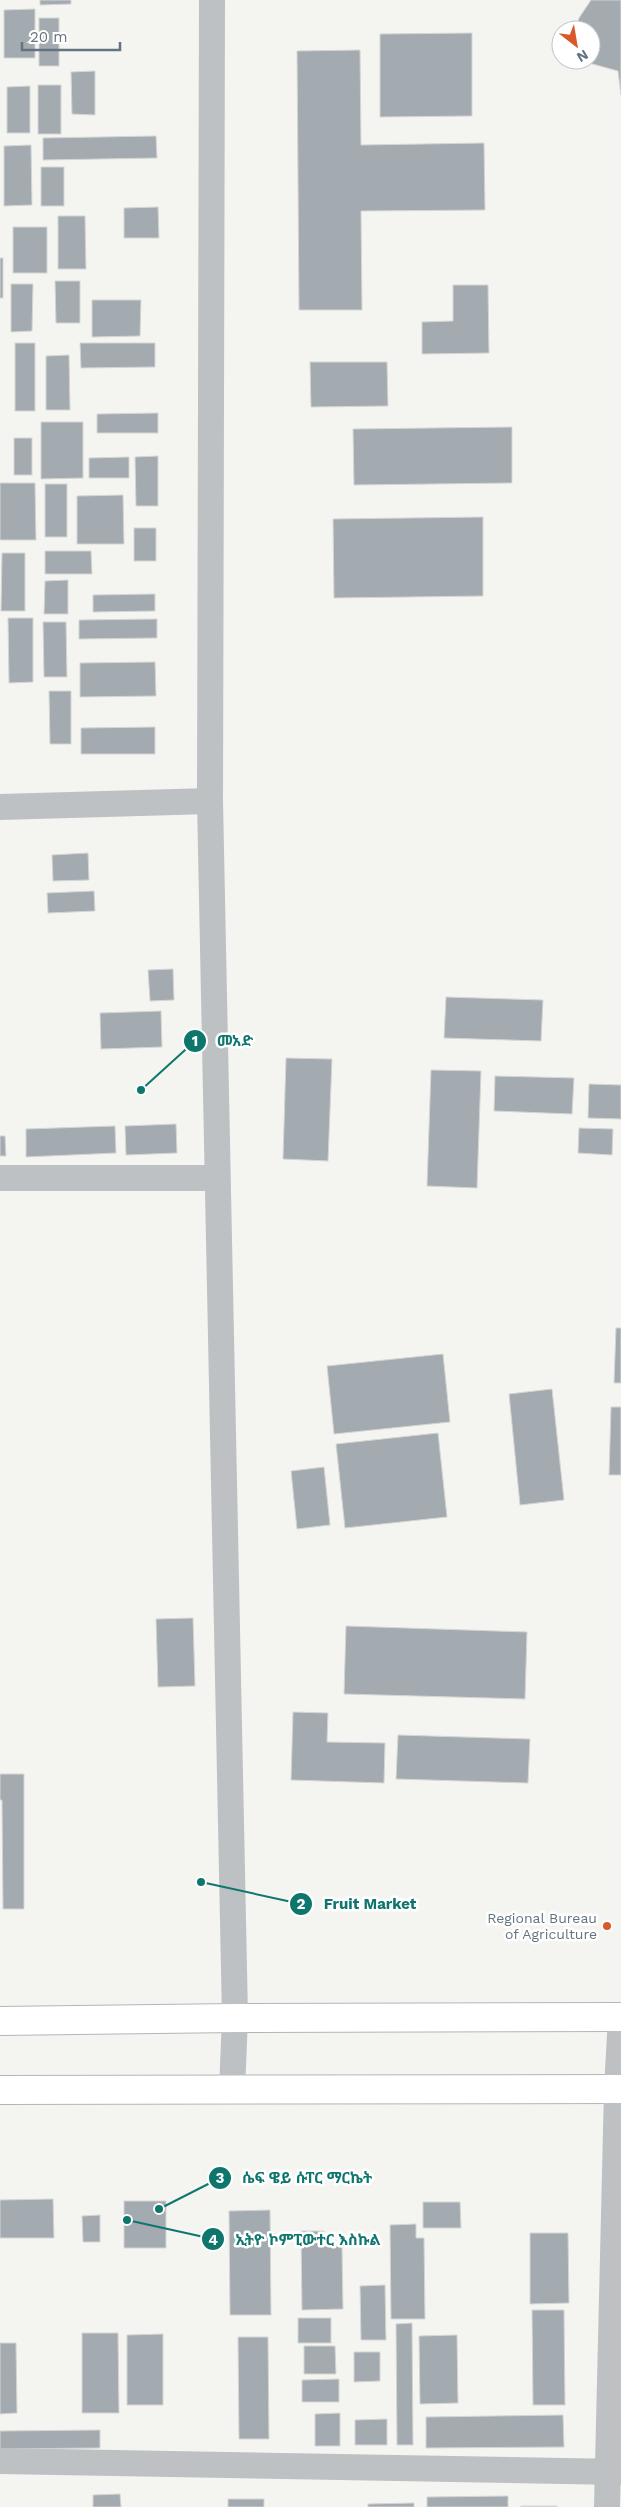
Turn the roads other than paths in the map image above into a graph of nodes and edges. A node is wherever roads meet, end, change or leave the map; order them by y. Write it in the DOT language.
graph roads {
  1 [pos="212,0"];
  2 [pos="210,801"];
  3 [pos="0,807"];
  4 [pos="0,1178"];
  5 [pos="216,1178"];
  6 [pos="621,2017"];
  7 [pos="235,2018"];
  8 [pos="0,2021"];
  9 [pos="619,2089"];
  10 [pos="0,2090"];
  11 [pos="232,2090"];
  12 [pos="0,2461"];
  13 [pos="614,2472"];
  14 [pos="607,2507"];
  1 -- 2 [label="street"];
  2 -- 3 [label="street"];
  2 -- 5 [label="street"];
  4 -- 5 [label="street"];
  5 -- 7 [label="street"];
  6 -- 7 [label="main road"];
  6 -- 9 [label="street"];
  7 -- 8 [label="main road"];
  7 -- 11 [label="street"];
  9 -- 11 [label="main road"];
  9 -- 13 [label="street"];
  10 -- 11 [label="main road"];
  12 -- 13 [label="street"];
  13 -- 14 [label="street"];
}
